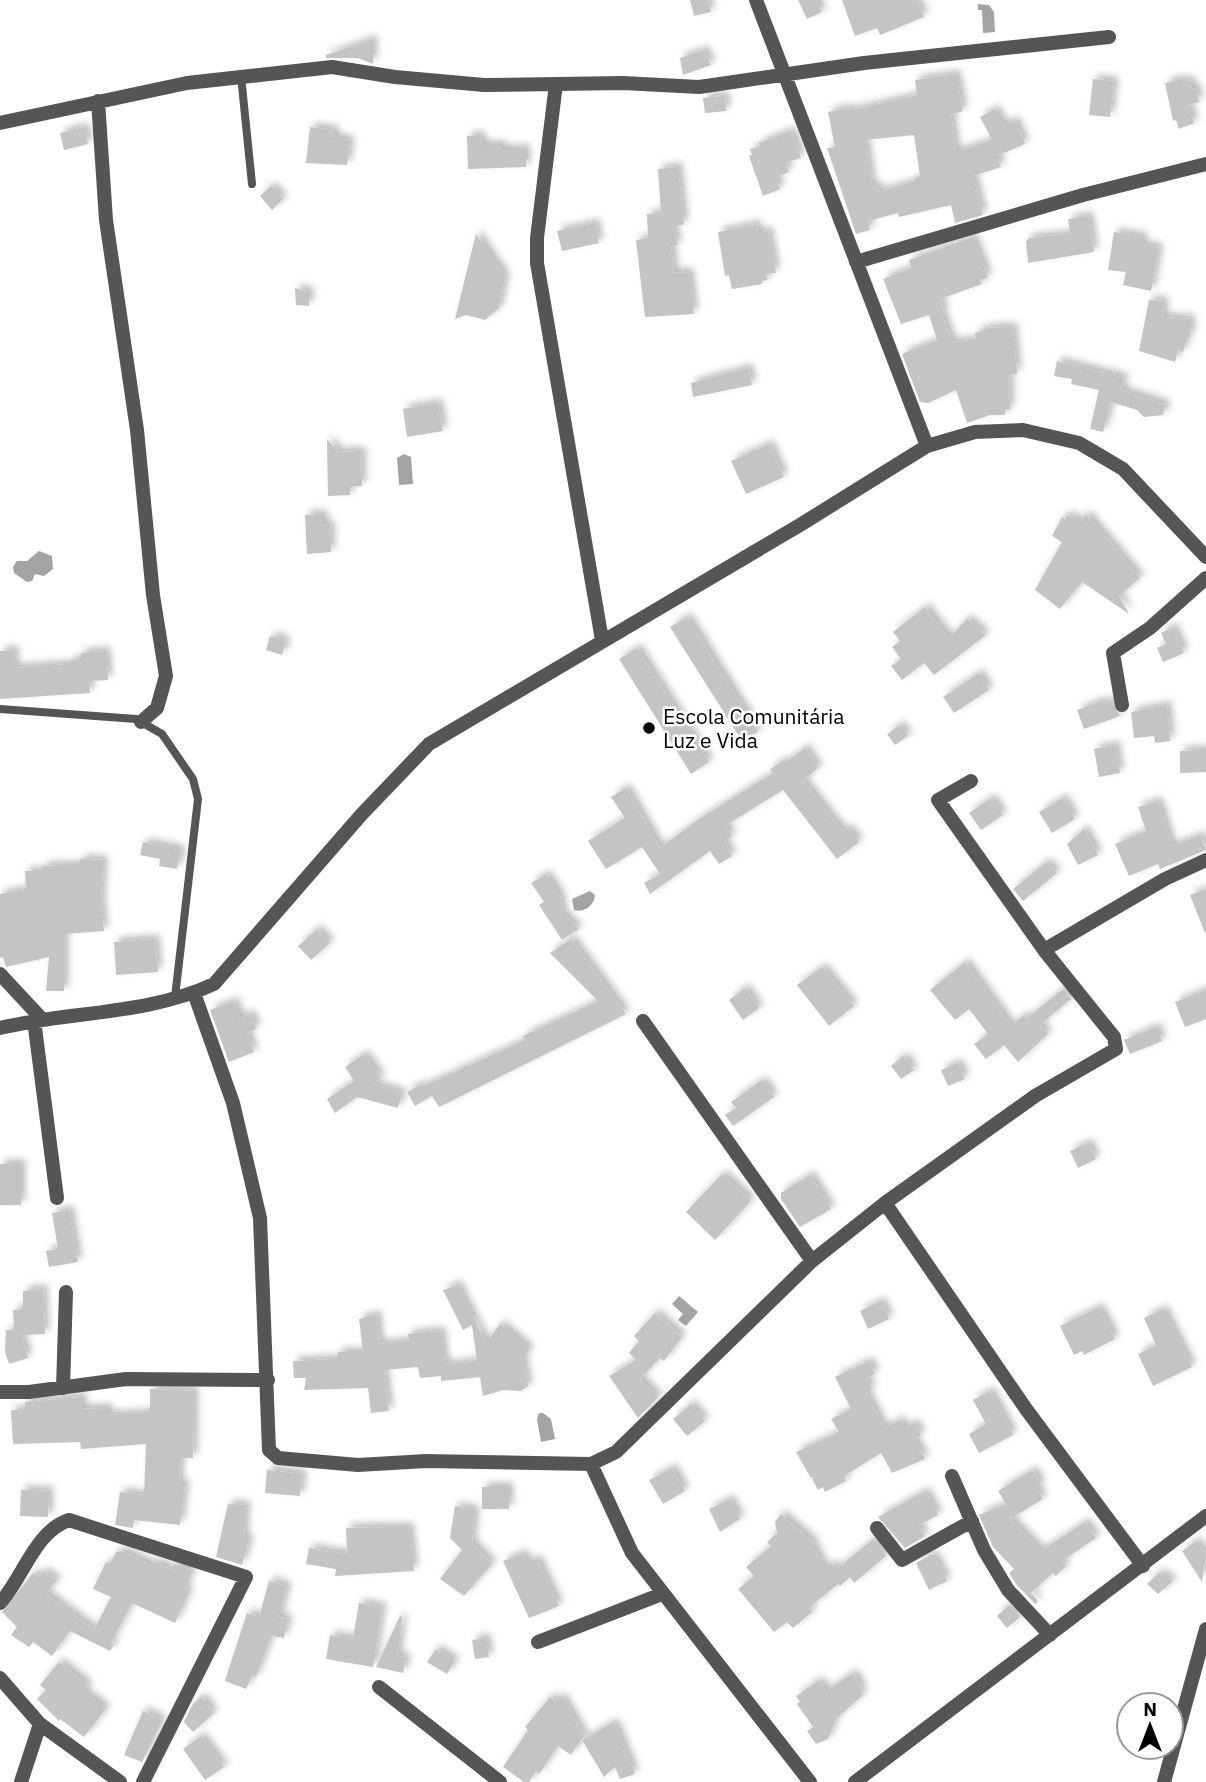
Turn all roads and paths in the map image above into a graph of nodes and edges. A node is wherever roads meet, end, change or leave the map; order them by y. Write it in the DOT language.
graph roads {
  1 [pos="756,0"];
  2 [pos="1109,37"];
  3 [pos="784,74"];
  4 [pos="241,76"];
  5 [pos="556,85"];
  6 [pos="98,101"];
  7 [pos="0,123"];
  8 [pos="1206,164"];
  9 [pos="252,184"];
  10 [pos="856,262"];
  11 [pos="927,446"];
  12 [pos="1206,557"];
  13 [pos="1206,578"];
  14 [pos="602,640"];
  15 [pos="1122,705"];
  16 [pos="0,709"];
  17 [pos="141,722"];
  18 [pos="971,781"];
  19 [pos="1206,860"];
  20 [pos="1044,950"];
  21 [pos="0,974"];
  22 [pos="194,993"];
  23 [pos="175,998"];
  24 [pos="37,1019"];
  25 [pos="643,1021"];
  26 [pos="0,1028"];
  27 [pos="57,1198"];
  28 [pos="885,1203"];
  29 [pos="812,1261"];
  30 [pos="66,1292"];
  31 [pos="268,1380"];
  32 [pos="63,1388"];
  33 [pos="0,1392"];
  34 [pos="591,1465"];
  35 [pos="953,1476"];
  36 [pos="1206,1516"];
  37 [pos="972,1521"];
  38 [pos="877,1528"];
  39 [pos="1143,1566"];
  40 [pos="662,1594"];
  41 [pos="0,1603"];
  42 [pos="1206,1629"];
  43 [pos="1050,1636"];
  44 [pos="538,1642"];
  45 [pos="0,1678"];
  46 [pos="379,1687"];
  47 [pos="40,1724"];
  48 [pos="21,1782"];
  49 [pos="120,1782"];
  50 [pos="143,1782"];
  51 [pos="500,1782"];
  52 [pos="810,1782"];
  53 [pos="855,1782"];
  54 [pos="1164,1782"];
  1 -- 3 [label="street"];
  2 -- 3 [label="street"];
  3 -- 5 [label="street"];
  3 -- 10 [label="street"];
  4 -- 5 [label="street"];
  4 -- 6 [label="street"];
  4 -- 9 [label="lane"];
  5 -- 14 [label="street"];
  6 -- 7 [label="street"];
  6 -- 17 [label="street"];
  8 -- 10 [label="street"];
  10 -- 11 [label="street"];
  11 -- 12 [label="street"];
  11 -- 14 [label="street"];
  13 -- 15 [label="street"];
  14 -- 22 [label="street"];
  16 -- 17 [label="lane"];
  17 -- 23 [label="lane"];
  18 -- 20 [label="street"];
  19 -- 20 [label="street"];
  20 -- 28 [label="street"];
  21 -- 24 [label="street"];
  22 -- 23 [label="street"];
  22 -- 31 [label="street"];
  23 -- 24 [label="street"];
  24 -- 26 [label="street"];
  24 -- 27 [label="street"];
  25 -- 29 [label="street"];
  28 -- 29 [label="street"];
  28 -- 39 [label="street"];
  29 -- 34 [label="street"];
  30 -- 32 [label="street"];
  31 -- 32 [label="street"];
  31 -- 34 [label="street"];
  32 -- 33 [label="street"];
  34 -- 40 [label="street"];
  35 -- 37 [label="street"];
  36 -- 39 [label="street"];
  37 -- 38 [label="street"];
  37 -- 43 [label="street"];
  39 -- 43 [label="street"];
  40 -- 44 [label="street"];
  40 -- 52 [label="street"];
  41 -- 50 [label="street"];
  42 -- 54 [label="street"];
  43 -- 53 [label="street"];
  45 -- 47 [label="street"];
  46 -- 51 [label="street"];
  47 -- 48 [label="street"];
  47 -- 49 [label="street"];
}
